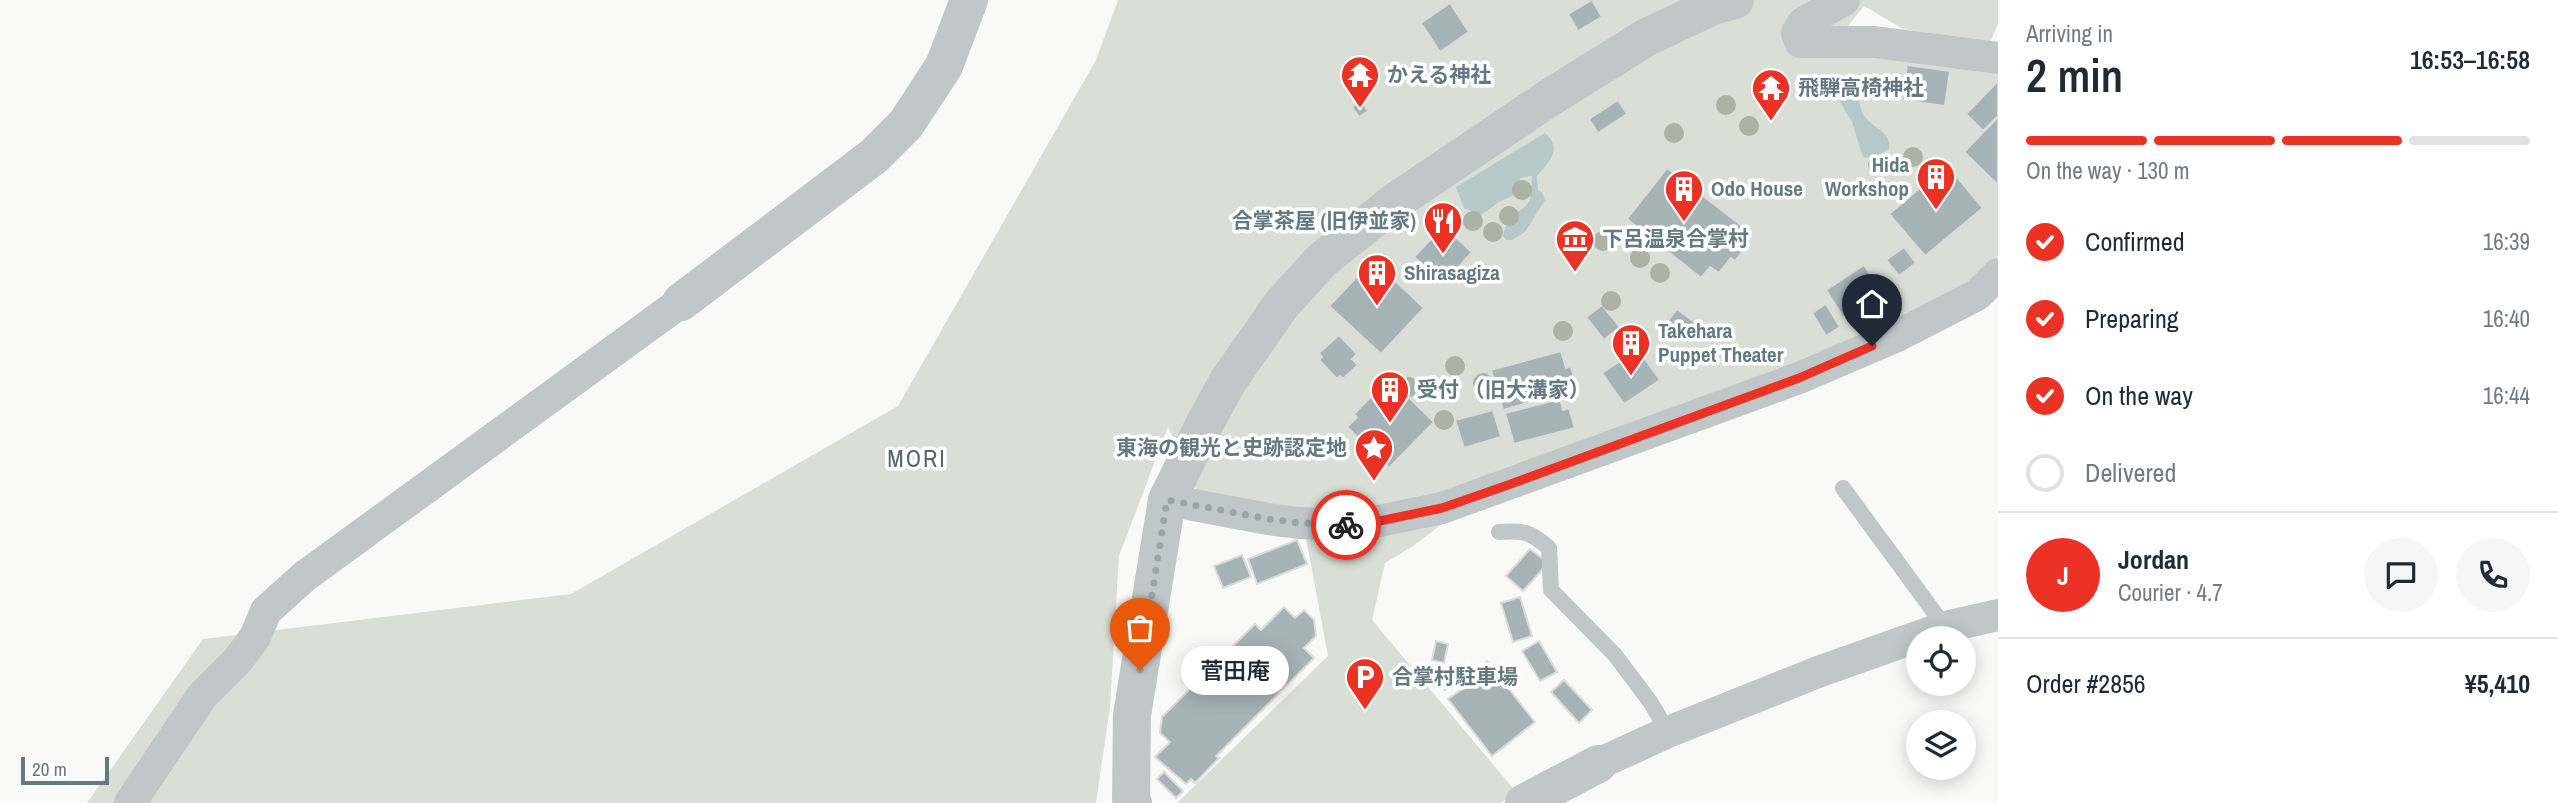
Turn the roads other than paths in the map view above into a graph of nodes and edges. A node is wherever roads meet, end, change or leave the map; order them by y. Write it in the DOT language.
graph roads {
  1 [pos="969,0"];
  2 [pos="1735,0"];
  3 [pos="1844,0"];
  4 [pos="1998,58"];
  5 [pos="1991,290"];
  6 [pos="681,302"];
  7 [pos="1843,488"];
  8 [pos="1167,500"];
  9 [pos="1499,532"];
  10 [pos="1998,615"];
  11 [pos="1944,626"];
  12 [pos="1949,626"];
  13 [pos="1906,641"];
  14 [pos="1668,732"];
  15 [pos="1598,764"];
  16 [pos="130,803"];
  17 [pos="1133,803"];
  18 [pos="1524,803"];
  1 -- 6 [label="street"];
  2 -- 8 [label="street"];
  3 -- 4 [label="street"];
  5 -- 8 [label="street"];
  6 -- 16 [label="street"];
  7 -- 11 [label="lane"];
  8 -- 17 [label="street"];
  9 -- 14 [label="lane"];
  10 -- 12 [label="street"];
  13 -- 14 [label="street"];
  14 -- 15 [label="street"];
  15 -- 18 [label="street"];
}
